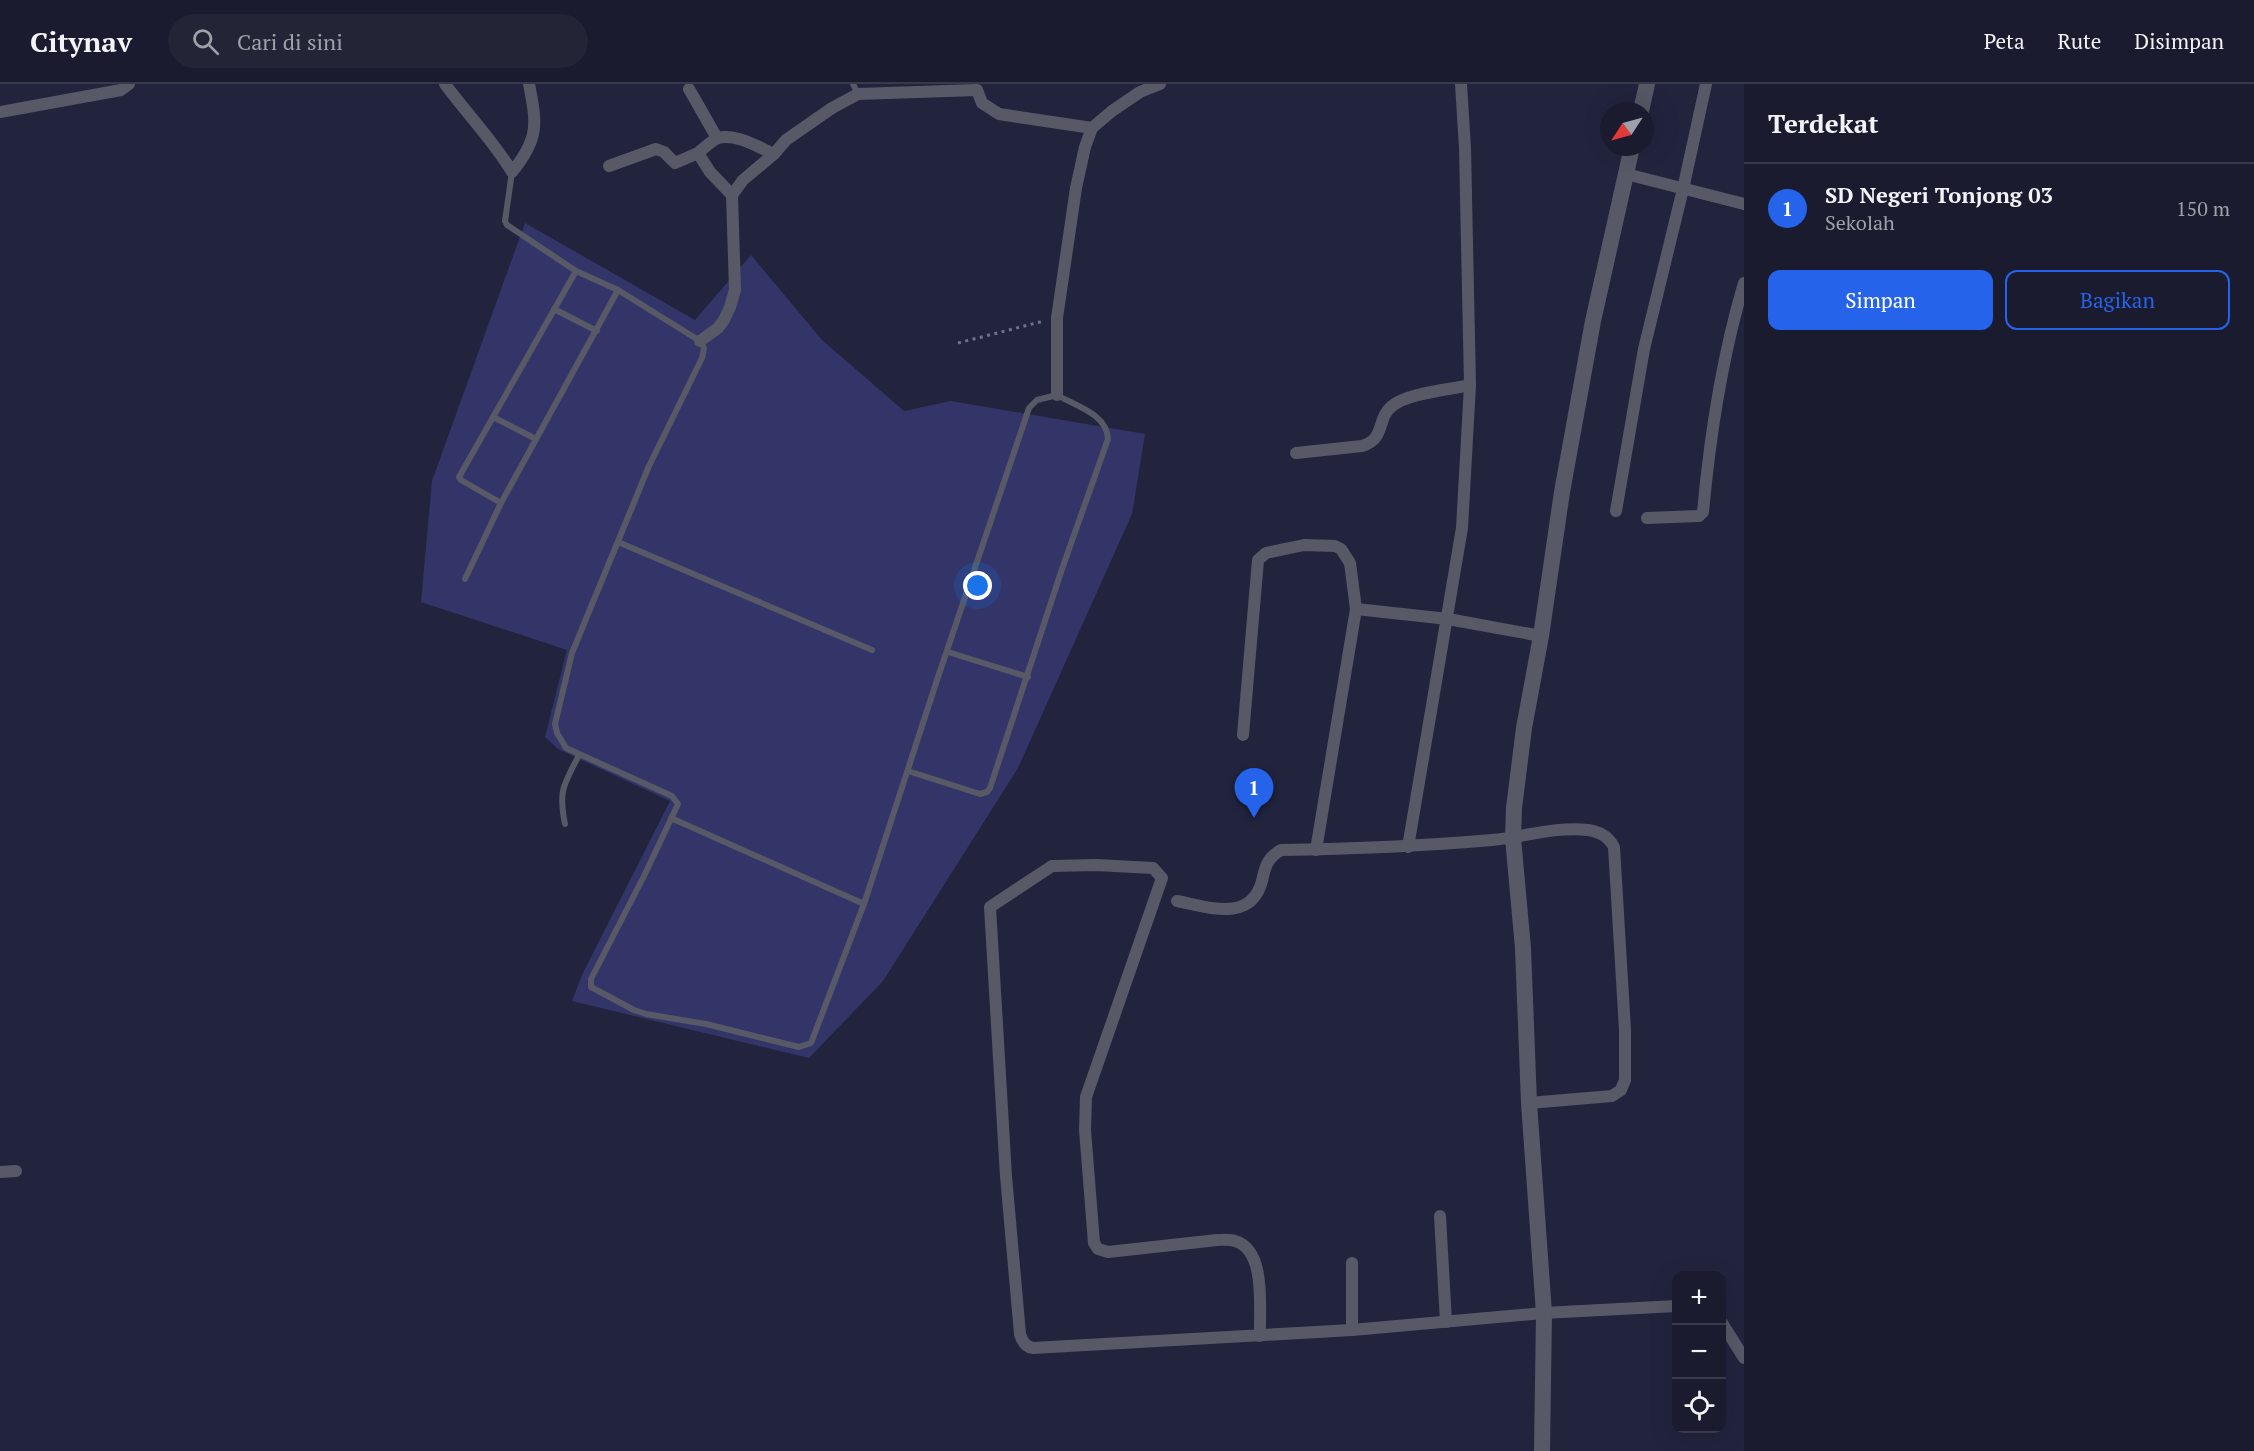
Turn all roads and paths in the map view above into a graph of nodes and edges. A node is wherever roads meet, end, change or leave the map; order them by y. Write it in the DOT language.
graph roads {
  1 [pos="129,84"];
  2 [pos="445,84"];
  3 [pos="529,84"];
  4 [pos="1160,84"];
  5 [pos="1461,84"];
  6 [pos="1647,84"];
  7 [pos="1706,84"];
  8 [pos="980,87"];
  9 [pos="689,89"];
  10 [pos="855,89"];
  11 [pos="1643,102"];
  12 [pos="0,112"];
  13 [pos="1092,128"];
  14 [pos="717,138"];
  15 [pos="698,153"];
  16 [pos="774,154"];
  17 [pos="1630,156"];
  18 [pos="609,166"];
  19 [pos="512,172"];
  20 [pos="1626,174"];
  21 [pos="1683,189"];
  22 [pos="732,195"];
  23 [pos="1744,204"];
  24 [pos="576,271"];
  25 [pos="1744,283"];
  26 [pos="618,290"];
  27 [pos="554,309"];
  28 [pos="1058,318"];
  29 [pos="597,331"];
  30 [pos="700,341"];
  31 [pos="957,343"];
  32 [pos="1470,385"];
  33 [pos="1057,395"];
  34 [pos="493,417"];
  35 [pos="536,439"];
  36 [pos="1296,453"];
  37 [pos="501,504"];
  38 [pos="1616,511"];
  39 [pos="1647,518"];
  40 [pos="618,542"];
  41 [pos="465,579"];
  42 [pos="1356,609"];
  43 [pos="1448,619"];
  44 [pos="1541,636"];
  45 [pos="872,650"];
  46 [pos="948,652"];
  47 [pos="1028,677"];
  48 [pos="1243,735"];
  49 [pos="579,755"];
  50 [pos="908,771"];
  51 [pos="671,819"];
  52 [pos="566,824"];
  53 [pos="1513,838"];
  54 [pos="1408,847"];
  55 [pos="1316,850"];
  56 [pos="1177,901"];
  57 [pos="864,904"];
  58 [pos="1529,1103"];
  59 [pos="16,1171"];
  60 [pos="0,1172"];
  61 [pos="1440,1216"];
  62 [pos="1352,1263"];
  63 [pos="1672,1306"];
  64 [pos="1544,1313"];
  65 [pos="1446,1322"];
  66 [pos="1723,1325"];
  67 [pos="1352,1330"];
  68 [pos="1260,1335"];
  69 [pos="1744,1358"];
  70 [pos="1542,1451"];
  1 -- 12 [label="street"];
  2 -- 19 [label="street"];
  3 -- 19 [label="street"];
  4 -- 13 [label="street"];
  5 -- 32 [label="street"];
  6 -- 11 [label="street"];
  7 -- 21 [label="street"];
  8 -- 10 [label="street"];
  8 -- 13 [label="street"];
  9 -- 14 [label="street"];
  10 -- 16 [label="street"];
  13 -- 28 [label="street"];
  14 -- 15 [label="street"];
  14 -- 16 [label="street"];
  15 -- 18 [label="street"];
  15 -- 22 [label="street"];
  16 -- 22 [label="street"];
  17 -- 20 [label="street"];
  19 -- 24 [label="lane"];
  20 -- 21 [label="street"];
  20 -- 44 [label="street"];
  21 -- 23 [label="street"];
  21 -- 38 [label="street"];
  22 -- 30 [label="street"];
  24 -- 26 [label="lane"];
  24 -- 27 [label="lane"];
  25 -- 39 [label="street"];
  26 -- 29 [label="lane"];
  26 -- 30 [label="lane"];
  27 -- 29 [label="lane"];
  27 -- 34 [label="lane"];
  28 -- 31 [label="path"];
  28 -- 33 [label="street"];
  29 -- 35 [label="lane"];
  30 -- 40 [label="lane"];
  32 -- 36 [label="street"];
  32 -- 43 [label="street"];
  33 -- 46 [label="lane"];
  33 -- 47 [label="lane"];
  34 -- 35 [label="lane"];
  34 -- 37 [label="lane"];
  35 -- 37 [label="lane"];
  37 -- 41 [label="lane"];
  40 -- 45 [label="lane"];
  40 -- 49 [label="lane"];
  42 -- 43 [label="street"];
  42 -- 48 [label="street"];
  42 -- 55 [label="street"];
  43 -- 44 [label="street"];
  43 -- 54 [label="street"];
  44 -- 53 [label="street"];
  46 -- 47 [label="lane"];
  46 -- 50 [label="lane"];
  47 -- 50 [label="lane"];
  49 -- 51 [label="lane"];
  49 -- 52 [label="lane"];
  50 -- 57 [label="lane"];
  51 -- 57 [label="lane"];
  51 -- 57 [label="lane"];
  53 -- 54 [label="street"];
  53 -- 58 [label="street"];
  53 -- 58 [label="street"];
  54 -- 55 [label="street"];
  55 -- 56 [label="street"];
  58 -- 64 [label="street"];
  59 -- 60 [label="street"];
  61 -- 65 [label="street"];
  62 -- 67 [label="street"];
  63 -- 64 [label="street"];
  64 -- 65 [label="street"];
  64 -- 70 [label="street"];
  65 -- 67 [label="street"];
  66 -- 69 [label="street"];
  67 -- 68 [label="street"];
  68 -- 68 [label="street"];
}
